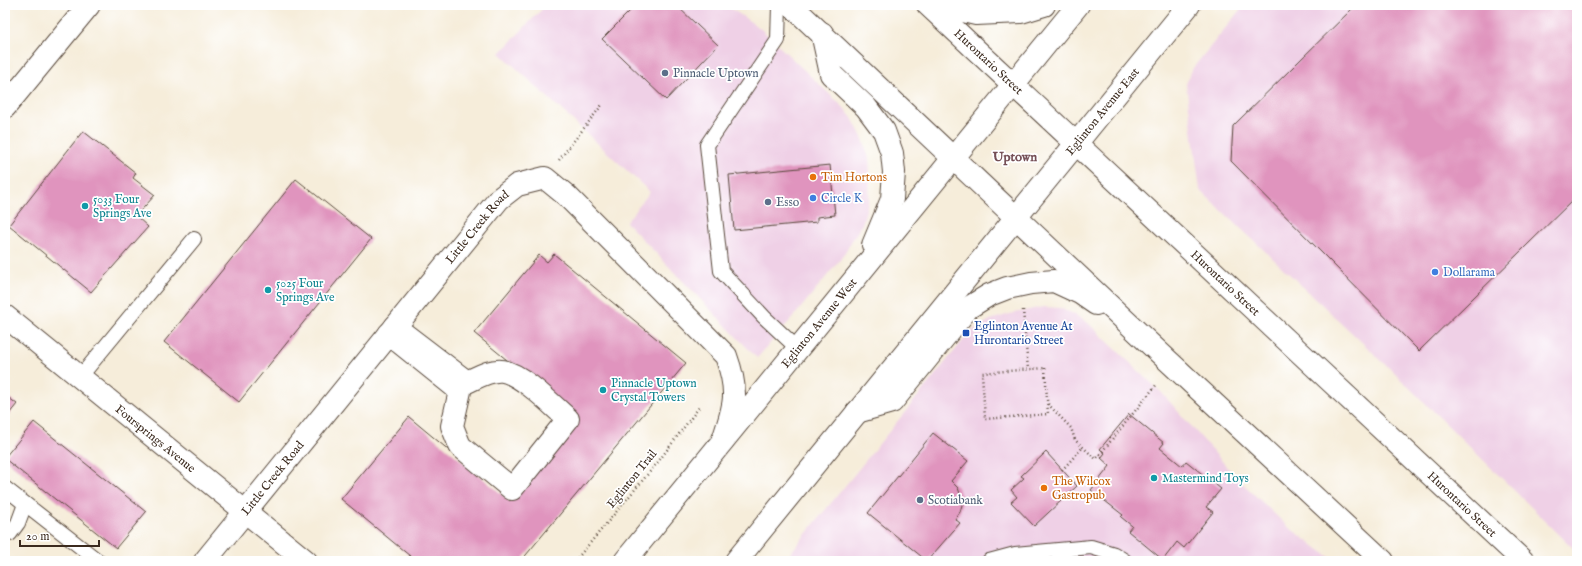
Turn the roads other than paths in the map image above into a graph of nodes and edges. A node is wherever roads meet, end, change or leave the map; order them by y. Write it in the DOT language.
graph roads {
  1 [pos="88,5"];
  2 [pos="779,5"];
  3 [pos="791,5"];
  4 [pos="928,5"];
  5 [pos="943,5"];
  6 [pos="1044,5"];
  7 [pos="1078,5"];
  8 [pos="1189,5"];
  9 [pos="822,33"];
  10 [pos="1013,85"];
  11 [pos="5,107"];
  12 [pos="1076,144"];
  13 [pos="953,158"];
  14 [pos="1016,217"];
  15 [pos="194,239"];
  16 [pos="858,275"];
  17 [pos="5,316"];
  18 [pos="392,330"];
  19 [pos="1149,343"];
  20 [pos="798,348"];
  21 [pos="80,377"];
  22 [pos="857,412"];
  23 [pos="722,443"];
  24 [pos="5,488"];
  25 [pos="25,504"];
  26 [pos="245,511"];
  27 [pos="5,535"];
  28 [pos="97,560"];
  29 [pos="205,561"];
  30 [pos="306,561"];
  31 [pos="625,561"];
  32 [pos="736,561"];
  33 [pos="989,561"];
  34 [pos="1125,561"];
  35 [pos="1384,561"];
  36 [pos="1522,561"];
  1 -- 11 [label="main road"];
  2 -- 20 [label="lane"];
  3 -- 9 [label="main road"];
  4 -- 10 [label="main road, Hurontario Street"];
  5 -- 6 [label="main road"];
  7 -- 10 [label="main road"];
  8 -- 12 [label="main road, Eglinton Avenue East"];
  9 -- 13 [label="main road"];
  9 -- 16 [label="main road"];
  10 -- 12 [label="main road, Hurontario Street"];
  10 -- 13 [label="main road, Eglinton Avenue West"];
  12 -- 14 [label="main road, Eglinton Avenue East"];
  12 -- 36 [label="main road, Hurontario Street"];
  13 -- 14 [label="main road"];
  13 -- 16 [label="main road, Eglinton Avenue West"];
  14 -- 19 [label="main road"];
  14 -- 22 [label="main road"];
  15 -- 21 [label="lane"];
  16 -- 20 [label="main road, Eglinton Avenue West"];
  17 -- 21 [label="main road, Foursprings Avenue"];
  18 -- 18 [label="main road"];
  18 -- 23 [label="main road, Little Creek Road"];
  18 -- 26 [label="main road, Little Creek Road"];
  19 -- 22 [label="main road"];
  19 -- 35 [label="main road"];
  20 -- 23 [label="main road, Eglinton Avenue West"];
  21 -- 26 [label="main road, Foursprings Avenue"];
  22 -- 32 [label="main road"];
  23 -- 31 [label="main road, Eglinton Avenue West"];
  24 -- 25 [label="lane"];
  25 -- 27 [label="lane"];
  25 -- 28 [label="lane"];
  26 -- 29 [label="main road, Little Creek Road"];
  26 -- 30 [label="main road, Foursprings Avenue"];
  33 -- 34 [label="lane"];
}
